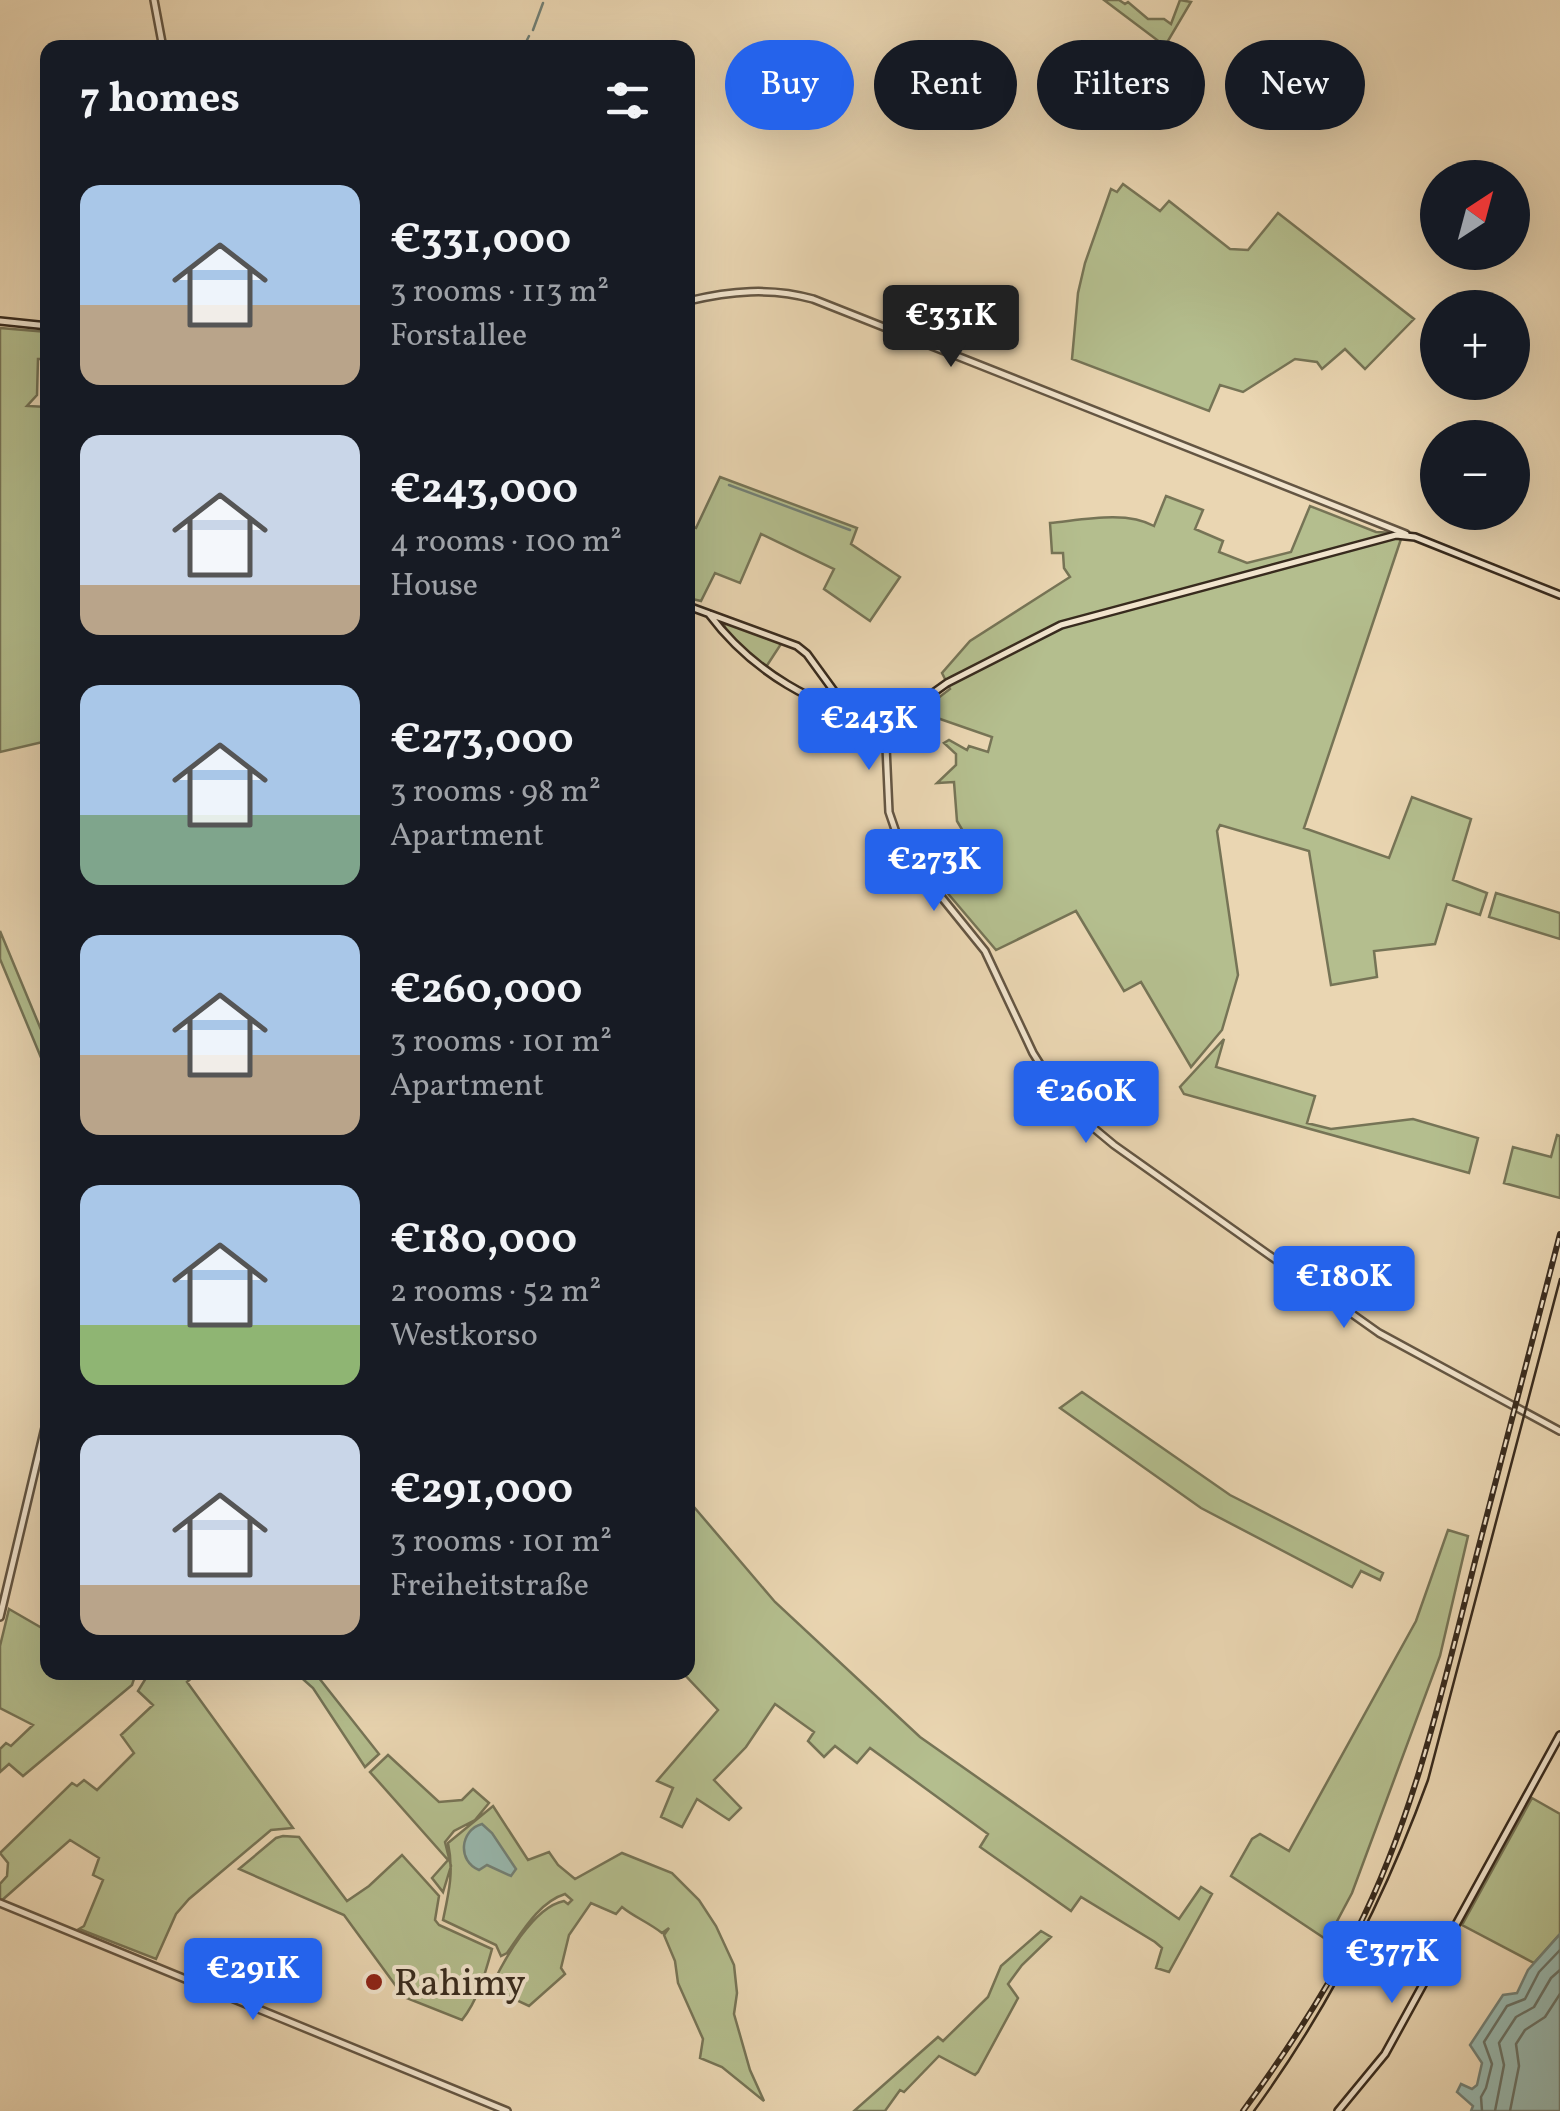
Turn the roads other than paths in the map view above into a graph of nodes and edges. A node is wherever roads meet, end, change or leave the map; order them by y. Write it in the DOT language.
graph roads {
  1 [pos="154,0"];
  2 [pos="162,40"];
  3 [pos="695,300"];
  4 [pos="0,321"];
  5 [pos="40,325"];
  6 [pos="1406,534"];
  7 [pos="1560,594"];
  8 [pos="695,609"];
  9 [pos="710,614"];
  10 [pos="849,711"];
  11 [pos="885,724"];
  12 [pos="1560,1431"];
  13 [pos="40,1448"];
  14 [pos="0,1617"];
  15 [pos="1560,1735"];
  16 [pos="0,1903"];
  17 [pos="507,2111"];
  18 [pos="1338,2111"];
  1 -- 2 [label="street"];
  3 -- 6 [label="street"];
  4 -- 5 [label="street"];
  6 -- 7 [label="street"];
  6 -- 11 [label="street"];
  8 -- 9 [label="street"];
  9 -- 10 [label="street"];
  9 -- 10 [label="street"];
  10 -- 11 [label="street"];
  11 -- 12 [label="street"];
  13 -- 14 [label="street"];
  15 -- 18 [label="street"];
  16 -- 17 [label="street"];
}
